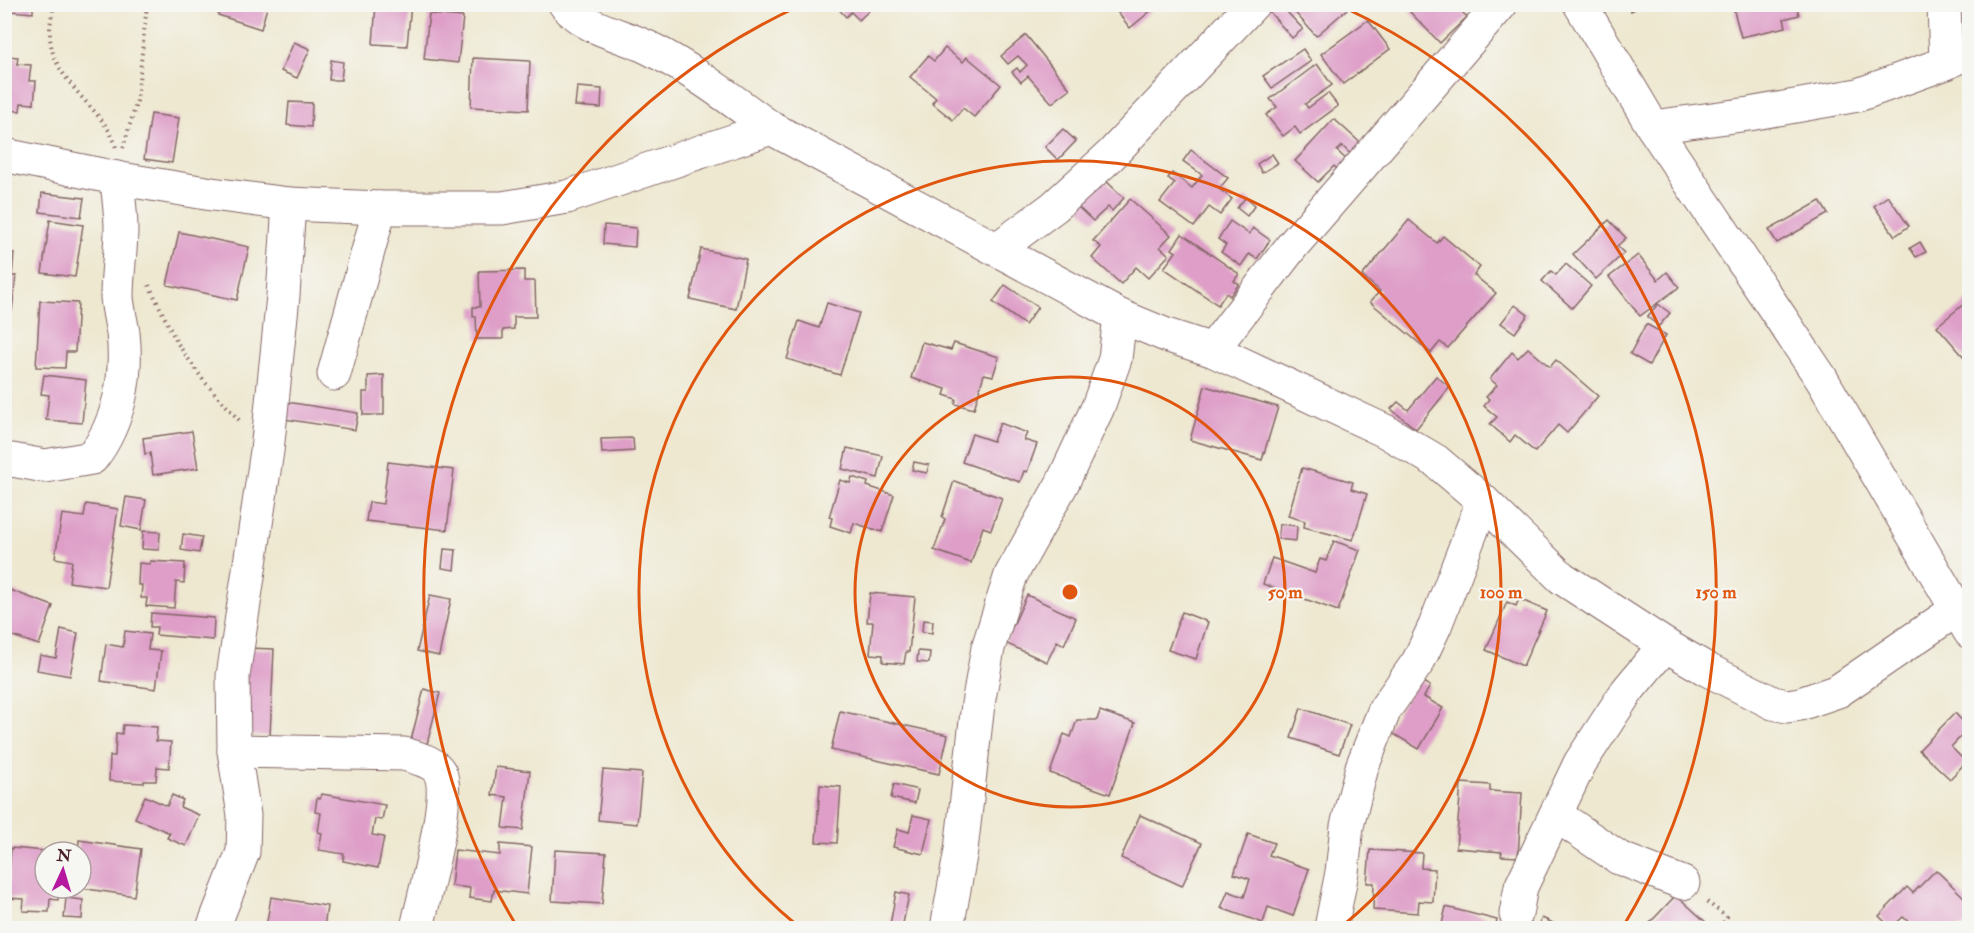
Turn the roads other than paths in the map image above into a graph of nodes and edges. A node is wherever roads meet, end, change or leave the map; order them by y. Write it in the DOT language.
graph roads {
  1 [pos="566,4"];
  2 [pos="1253,4"];
  3 [pos="1501,4"];
  4 [pos="1580,4"];
  5 [pos="1944,4"];
  6 [pos="1958,57"];
  7 [pos="1653,127"];
  8 [pos="771,128"];
  9 [pos="4,154"];
  10 [pos="119,173"];
  11 [pos="289,204"];
  12 [pos="380,208"];
  13 [pos="997,249"];
  14 [pos="1120,316"];
  15 [pos="1212,350"];
  16 [pos="334,374"];
  17 [pos="4,462"];
  18 [pos="1483,501"];
  19 [pos="1963,621"];
  20 [pos="1665,645"];
  21 [pos="234,751"];
  22 [pos="1556,815"];
  23 [pos="1683,884"];
  24 [pos="1516,914"];
  25 [pos="213,928"];
  26 [pos="417,928"];
  27 [pos="947,928"];
  28 [pos="1331,928"];
  1 -- 8 [label="street"];
  2 -- 13 [label="street"];
  3 -- 15 [label="street"];
  4 -- 7 [label="street"];
  5 -- 6 [label="street"];
  6 -- 7 [label="street"];
  7 -- 19 [label="street"];
  8 -- 12 [label="street"];
  8 -- 13 [label="street"];
  9 -- 10 [label="street"];
  10 -- 11 [label="street"];
  10 -- 17 [label="street"];
  11 -- 12 [label="street"];
  11 -- 21 [label="street"];
  12 -- 16 [label="street"];
  13 -- 14 [label="street"];
  14 -- 15 [label="street"];
  14 -- 27 [label="street"];
  15 -- 18 [label="street"];
  18 -- 20 [label="street"];
  18 -- 28 [label="street"];
  19 -- 20 [label="street"];
  20 -- 22 [label="street"];
  21 -- 25 [label="street"];
  21 -- 26 [label="street"];
  22 -- 23 [label="street"];
  22 -- 24 [label="street"];
}
